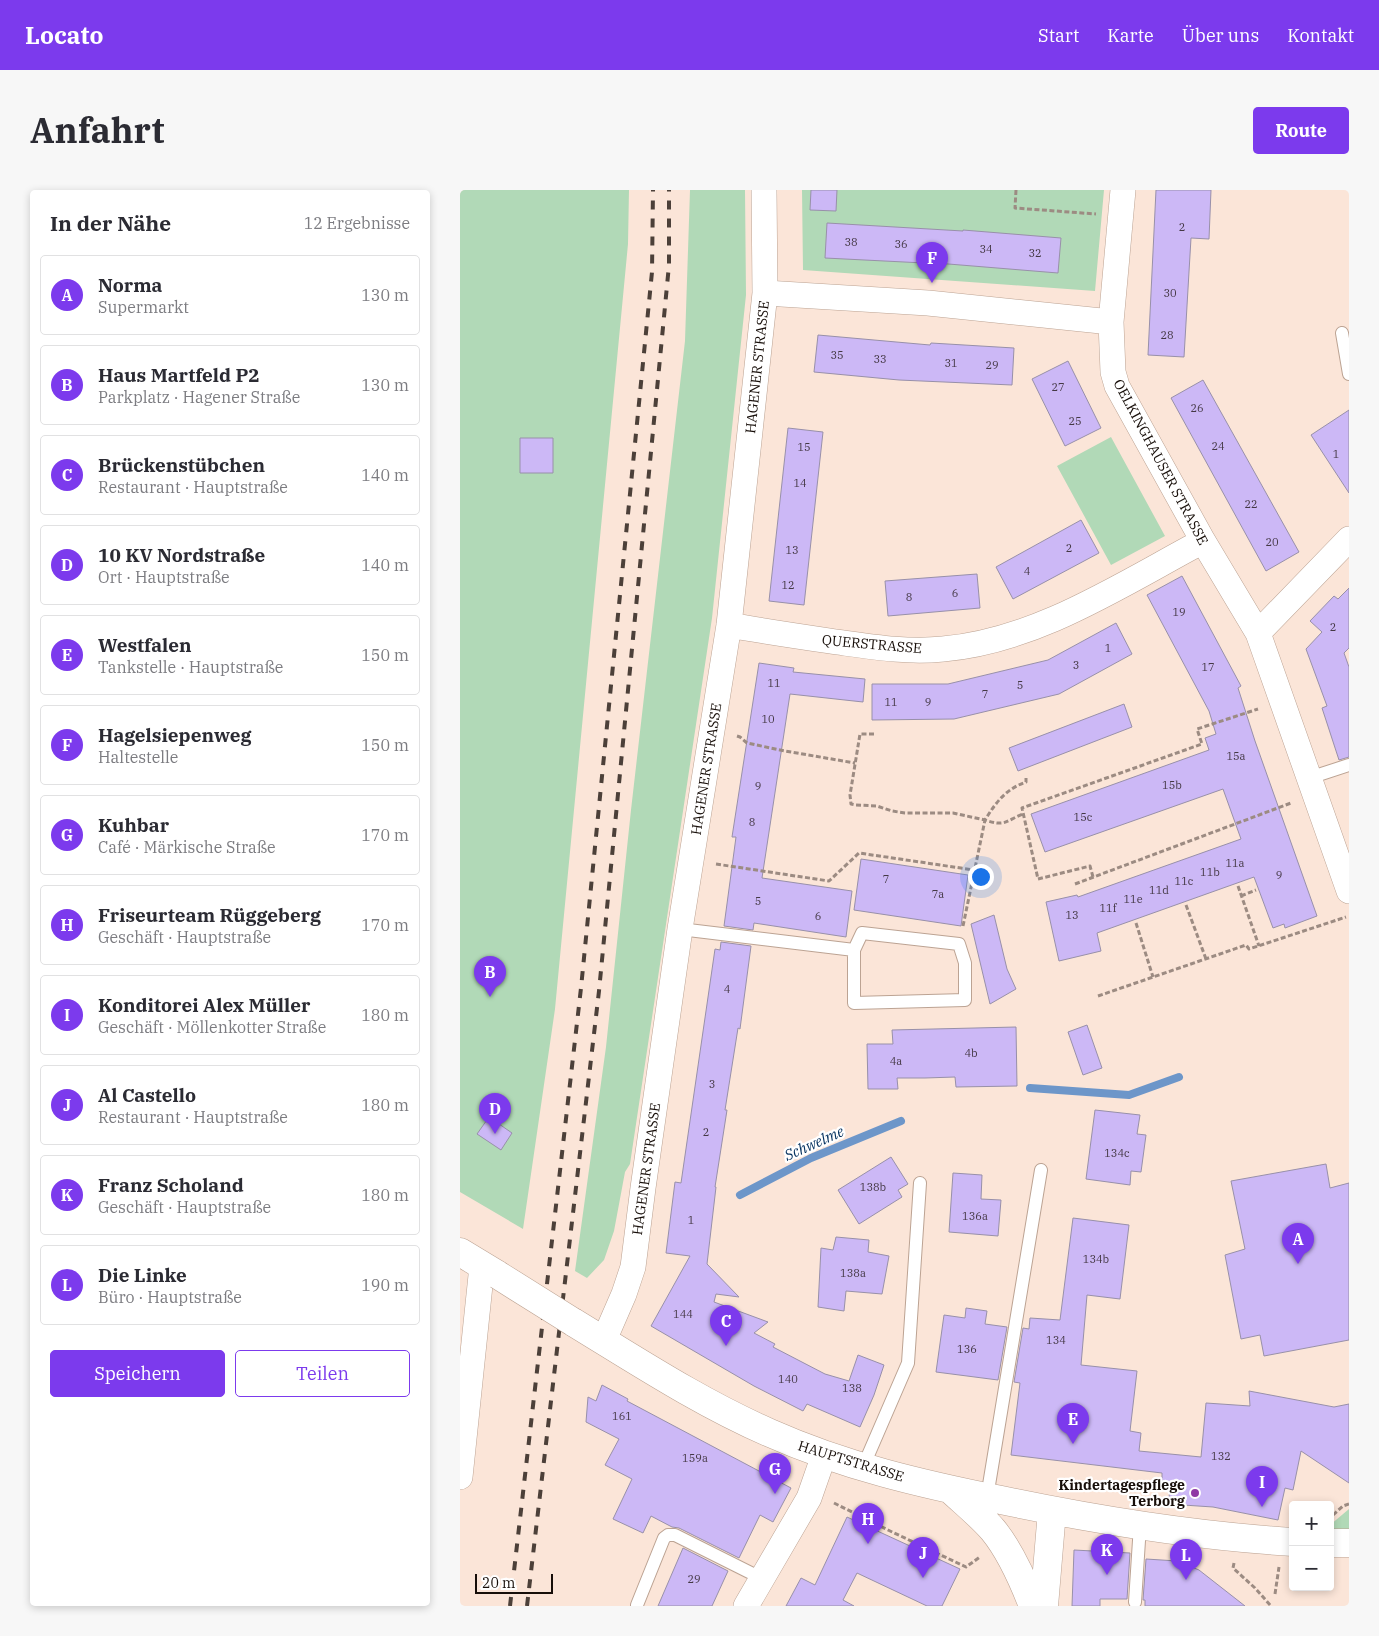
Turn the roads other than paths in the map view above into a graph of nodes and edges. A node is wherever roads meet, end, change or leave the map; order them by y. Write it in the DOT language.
graph roads {
  1 [pos="764,190"];
  2 [pos="1123,190"];
  3 [pos="765,293"];
  4 [pos="1111,322"];
  5 [pos="1342,333"];
  6 [pos="1349,374"];
  7 [pos="1349,539"];
  8 [pos="1203,541"];
  9 [pos="729,625"];
  10 [pos="1258,633"];
  11 [pos="1349,765"];
  12 [pos="1312,786"];
  13 [pos="1349,892"];
  14 [pos="680,929"];
  15 [pos="854,950"];
  16 [pos="1041,1170"];
  17 [pos="920,1183"];
  18 [pos="480,1264"];
  19 [pos="604,1340"];
  20 [pos="824,1455"];
  21 [pos="863,1467"];
  22 [pos="460,1477"];
  23 [pos="951,1490"];
  24 [pos="987,1497"];
  25 [pos="1052,1511"];
  26 [pos="1140,1525"];
  27 [pos="1289,1542"];
  28 [pos="1334,1543"];
  29 [pos="1349,1543"];
  30 [pos="761,1578"];
  31 [pos="1135,1602"];
  32 [pos="637,1605"];
  33 [pos="746,1606"];
  34 [pos="1033,1606"];
  35 [pos="1044,1606"];
  1 -- 3 [label="street, HAGENER STRASSE"];
  2 -- 4 [label="street, OELKINGHAUSER STRASSE"];
  3 -- 4 [label="street"];
  3 -- 9 [label="street, HAGENER STRASSE"];
  4 -- 8 [label="street, OELKINGHAUSER STRASSE"];
  5 -- 6 [label="lane"];
  7 -- 10 [label="street"];
  8 -- 9 [label="street, QUERSTRASSE"];
  8 -- 10 [label="street, OELKINGHAUSER STRASSE"];
  9 -- 14 [label="street, HAGENER STRASSE"];
  10 -- 12 [label="street, OELKINGHAUSER STRASSE"];
  11 -- 12 [label="lane"];
  12 -- 13 [label="street, OELKINGHAUSER STRASSE"];
  14 -- 15 [label="lane"];
  14 -- 19 [label="street, HAGENER STRASSE"];
  15 -- 15 [label="lane"];
  16 -- 24 [label="lane"];
  17 -- 21 [label="lane"];
  18 -- 19 [label="main road, HAUPTSTRASSE, bridge"];
  18 -- 22 [label="street"];
  19 -- 20 [label="main road, HAUPTSTRASSE"];
  20 -- 21 [label="main road, HAUPTSTRASSE"];
  20 -- 30 [label="street"];
  21 -- 23 [label="main road, HAUPTSTRASSE"];
  23 -- 24 [label="main road, HAUPTSTRASSE"];
  23 -- 34 [label="main road"];
  24 -- 25 [label="main road, HAUPTSTRASSE"];
  25 -- 26 [label="main road, HAUPTSTRASSE"];
  25 -- 35 [label="main road"];
  26 -- 27 [label="main road, HAUPTSTRASSE"];
  26 -- 31 [label="lane"];
  28 -- 29 [label="main road"];
  30 -- 32 [label="lane"];
  30 -- 33 [label="street"];
}
